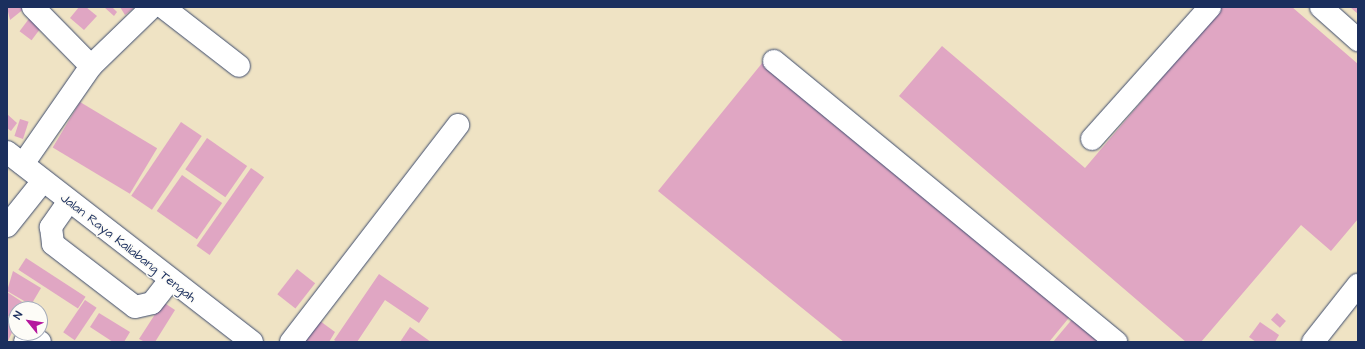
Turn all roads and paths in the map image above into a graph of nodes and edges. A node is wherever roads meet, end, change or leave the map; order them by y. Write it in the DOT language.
graph roads {
  1 [pos="33,7"];
  2 [pos="152,7"];
  3 [pos="163,7"];
  4 [pos="1210,7"];
  5 [pos="1321,7"];
  6 [pos="1358,40"];
  7 [pos="774,61"];
  8 [pos="91,66"];
  9 [pos="239,66"];
  10 [pos="458,125"];
  11 [pos="1092,139"];
  12 [pos="15,158"];
  13 [pos="43,181"];
  14 [pos="69,202"];
  15 [pos="7,226"];
  16 [pos="170,281"];
  17 [pos="1358,286"];
  18 [pos="25,342"];
  19 [pos="40,342"];
  20 [pos="252,342"];
  21 [pos="291,342"];
  22 [pos="1116,342"];
  23 [pos="1313,342"];
  1 -- 8 [label="street"];
  2 -- 8 [label="street"];
  3 -- 9 [label="street"];
  4 -- 11 [label="street"];
  5 -- 6 [label="street"];
  7 -- 22 [label="street"];
  8 -- 12 [label="street"];
  10 -- 21 [label="street"];
  12 -- 13 [label="street, Jalan Raya Kaliabang Tengah"];
  13 -- 14 [label="street, Jalan Raya Kaliabang Tengah"];
  13 -- 15 [label="street"];
  14 -- 16 [label="street, Jalan Raya Kaliabang Tengah"];
  14 -- 16 [label="street"];
  16 -- 20 [label="street, Jalan Raya Kaliabang Tengah"];
  17 -- 23 [label="street"];
  18 -- 19 [label="street"];
}
